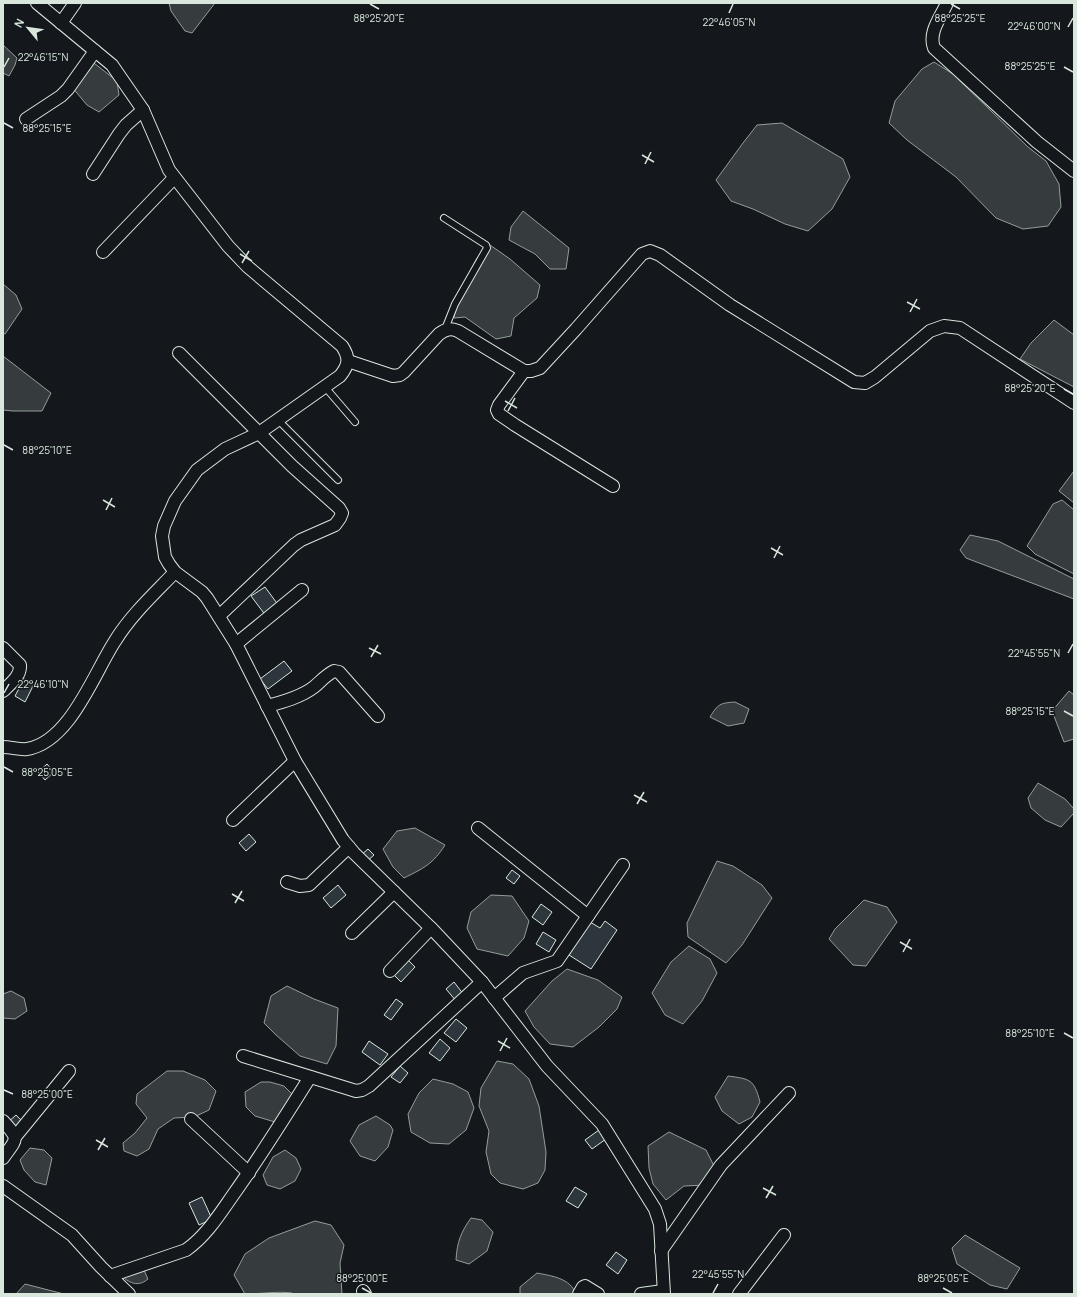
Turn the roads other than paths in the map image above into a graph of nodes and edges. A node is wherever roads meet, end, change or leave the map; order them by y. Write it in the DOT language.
graph roads {
  1 [pos="37,3"];
  2 [pos="74,3"];
  3 [pos="948,3"];
  4 [pos="61,23"];
  5 [pos="95,51"];
  6 [pos="143,110"];
  7 [pos="26,119"];
  8 [pos="1072,164"];
  9 [pos="93,174"];
  10 [pos="174,178"];
  11 [pos="444,218"];
  12 [pos="103,252"];
  13 [pos="446,329"];
  14 [pos="179,353"];
  15 [pos="348,361"];
  16 [pos="524,371"];
  17 [pos="325,387"];
  18 [pos="1074,403"];
  19 [pos="278,420"];
  20 [pos="355,422"];
  21 [pos="259,432"];
  22 [pos="338,480"];
  23 [pos="613,486"];
  24 [pos="175,572"];
  25 [pos="302,590"];
  26 [pos="219,616"];
  27 [pos="236,644"];
  28 [pos="3,648"];
  29 [pos="3,691"];
  30 [pos="267,706"];
  31 [pos="378,716"];
  32 [pos="5,750"];
  33 [pos="295,761"];
  34 [pos="233,820"];
  35 [pos="478,828"];
  36 [pos="349,847"];
  37 [pos="623,865"];
  38 [pos="287,882"];
  39 [pos="394,892"];
  40 [pos="588,916"];
  41 [pos="431,928"];
  42 [pos="352,933"];
  43 [pos="390,971"];
  44 [pos="482,982"];
  45 [pos="494,998"];
  46 [pos="243,1056"];
  47 [pos="70,1071"];
  48 [pos="310,1077"];
  49 [pos="789,1093"];
  50 [pos="191,1119"];
  51 [pos="3,1121"];
  52 [pos="15,1137"];
  53 [pos="3,1158"];
  54 [pos="249,1173"];
  55 [pos="3,1187"];
  56 [pos="784,1235"];
  57 [pos="661,1251"];
  58 [pos="110,1276"];
  59 [pos="663,1293"];
  60 [pos="129,1294"];
  61 [pos="579,1294"];
  62 [pos="598,1294"];
  63 [pos="641,1294"];
  64 [pos="739,1294"];
  1 -- 4 [label="street"];
  2 -- 4 [label="street"];
  3 -- 8 [label="street"];
  4 -- 5 [label="street"];
  5 -- 6 [label="street"];
  5 -- 7 [label="street"];
  6 -- 9 [label="street"];
  6 -- 10 [label="street"];
  10 -- 12 [label="street"];
  10 -- 15 [label="street"];
  11 -- 13 [label="lane"];
  13 -- 15 [label="street"];
  13 -- 16 [label="street"];
  14 -- 21 [label="street"];
  15 -- 17 [label="street"];
  16 -- 18 [label="street"];
  16 -- 23 [label="street"];
  17 -- 19 [label="street"];
  17 -- 20 [label="lane"];
  19 -- 21 [label="street"];
  19 -- 22 [label="lane"];
  21 -- 24 [label="street"];
  21 -- 26 [label="street"];
  24 -- 26 [label="street"];
  24 -- 32 [label="street"];
  25 -- 27 [label="street"];
  26 -- 27 [label="street"];
  27 -- 30 [label="street"];
  28 -- 29 [label="street"];
  30 -- 31 [label="street"];
  30 -- 33 [label="street"];
  33 -- 34 [label="street"];
  33 -- 36 [label="street"];
  35 -- 40 [label="street"];
  36 -- 38 [label="street"];
  36 -- 39 [label="street"];
  37 -- 40 [label="street"];
  39 -- 41 [label="street"];
  39 -- 42 [label="street"];
  40 -- 45 [label="street"];
  41 -- 43 [label="street"];
  41 -- 44 [label="street"];
  44 -- 45 [label="street"];
  44 -- 48 [label="street"];
  45 -- 57 [label="street"];
  46 -- 48 [label="street"];
  47 -- 52 [label="street"];
  48 -- 54 [label="street"];
  49 -- 57 [label="street"];
  50 -- 54 [label="street"];
  51 -- 52 [label="street"];
  52 -- 53 [label="street"];
  54 -- 58 [label="street"];
  55 -- 58 [label="street"];
  56 -- 64 [label="street"];
  57 -- 59 [label="street"];
  58 -- 60 [label="street"];
  59 -- 63 [label="street"];
  61 -- 62 [label="street"];
}
